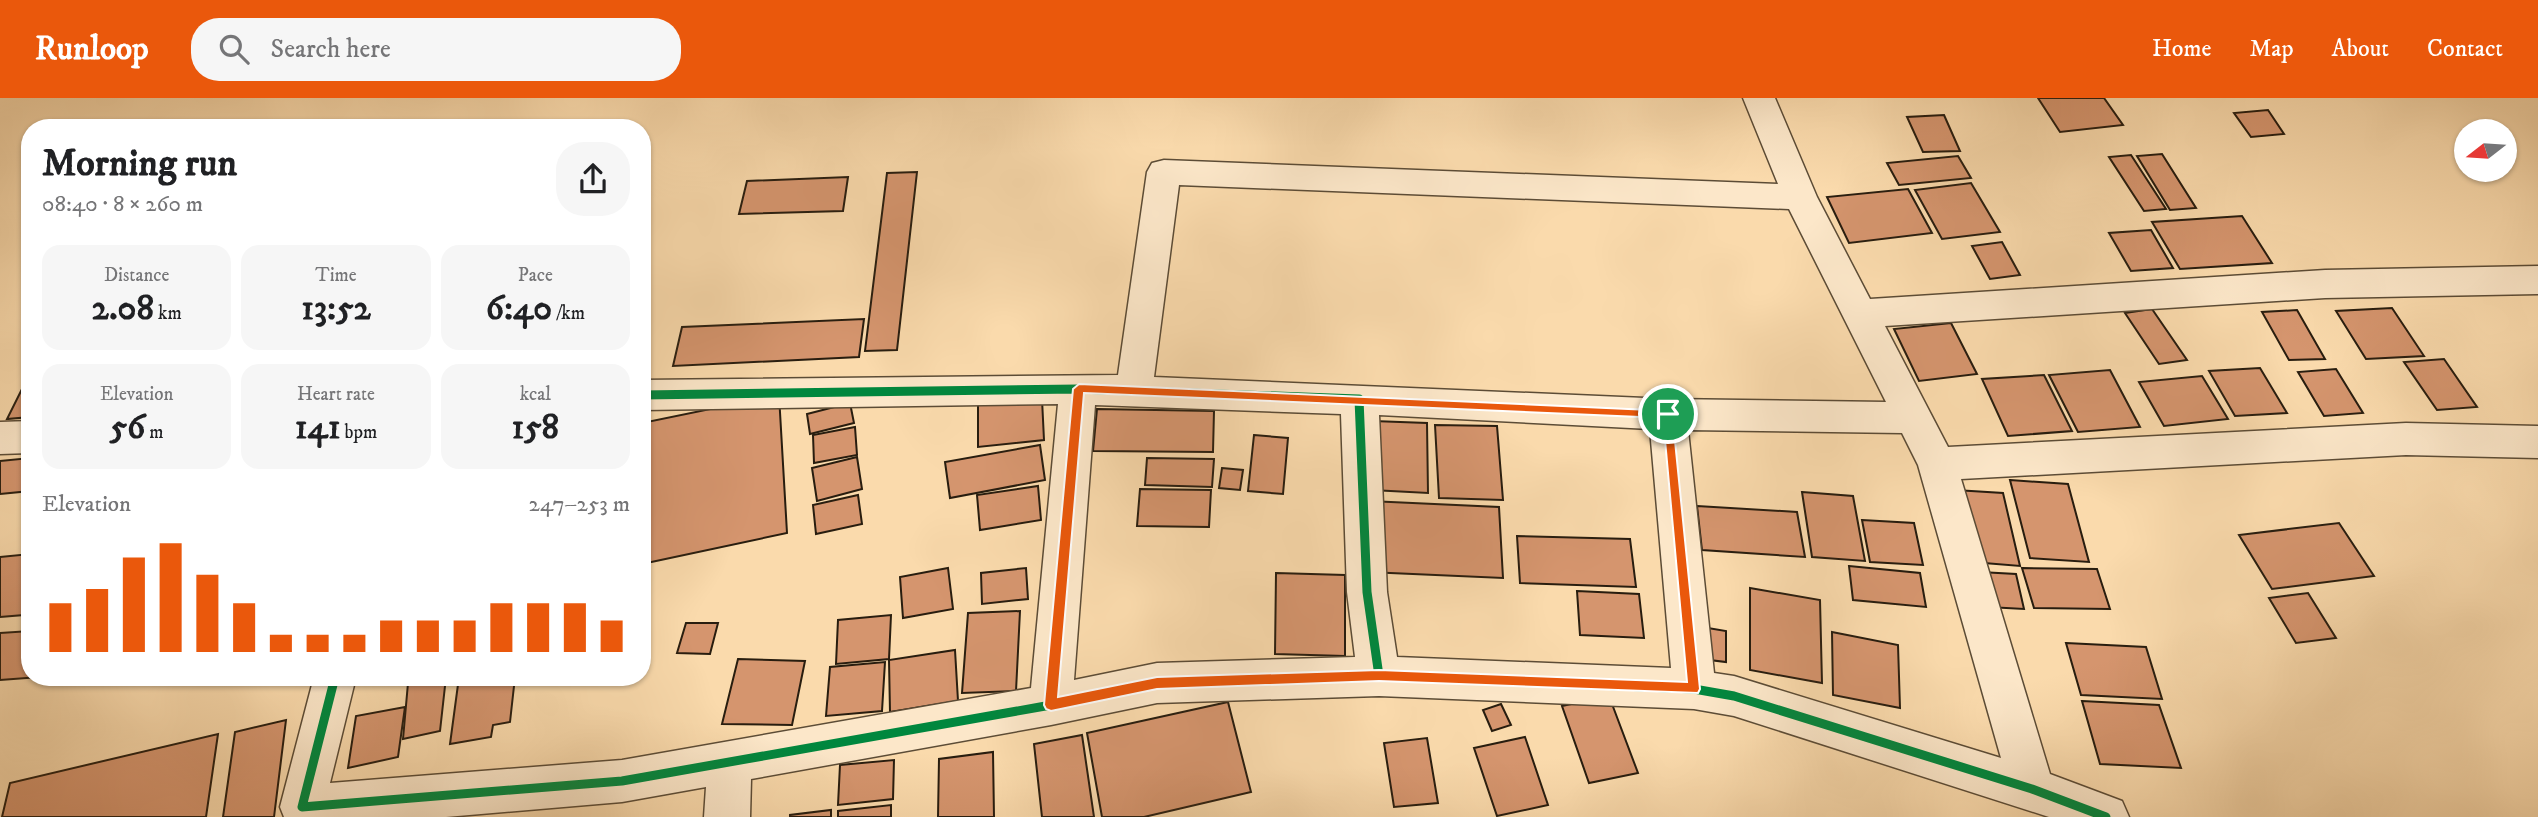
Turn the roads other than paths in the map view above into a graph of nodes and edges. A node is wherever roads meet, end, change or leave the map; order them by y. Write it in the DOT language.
graph roads {
  1 [pos="1759,98"];
  2 [pos="1800,197"];
  3 [pos="2538,280"];
  4 [pos="1861,314"];
  5 [pos="1079,389"];
  6 [pos="1133,391"];
  7 [pos="651,395"];
  8 [pos="1359,399"];
  9 [pos="1668,414"];
  10 [pos="1913,418"];
  11 [pos="21,437"];
  12 [pos="0,438"];
  13 [pos="2538,442"];
  14 [pos="1937,464"];
  15 [pos="1379,676"];
  16 [pos="333,686"];
  17 [pos="1694,689"];
  18 [pos="1051,705"];
  19 [pos="730,762"];
  20 [pos="2032,789"];
  21 [pos="301,812"];
  22 [pos="727,817"];
  23 [pos="2106,817"];
  1 -- 2 [label="street"];
  2 -- 4 [label="street"];
  2 -- 6 [label="street"];
  3 -- 4 [label="street"];
  4 -- 10 [label="street"];
  5 -- 6 [label="street"];
  5 -- 7 [label="street"];
  5 -- 18 [label="street"];
  6 -- 8 [label="street"];
  8 -- 9 [label="street"];
  8 -- 15 [label="street"];
  9 -- 10 [label="street"];
  9 -- 17 [label="street"];
  10 -- 14 [label="street"];
  11 -- 12 [label="street"];
  13 -- 14 [label="street"];
  14 -- 20 [label="street"];
  15 -- 17 [label="street"];
  15 -- 18 [label="street"];
  16 -- 21 [label="street"];
  17 -- 20 [label="street"];
  18 -- 19 [label="street"];
  19 -- 21 [label="street"];
  19 -- 22 [label="street"];
  20 -- 23 [label="street"];
}
